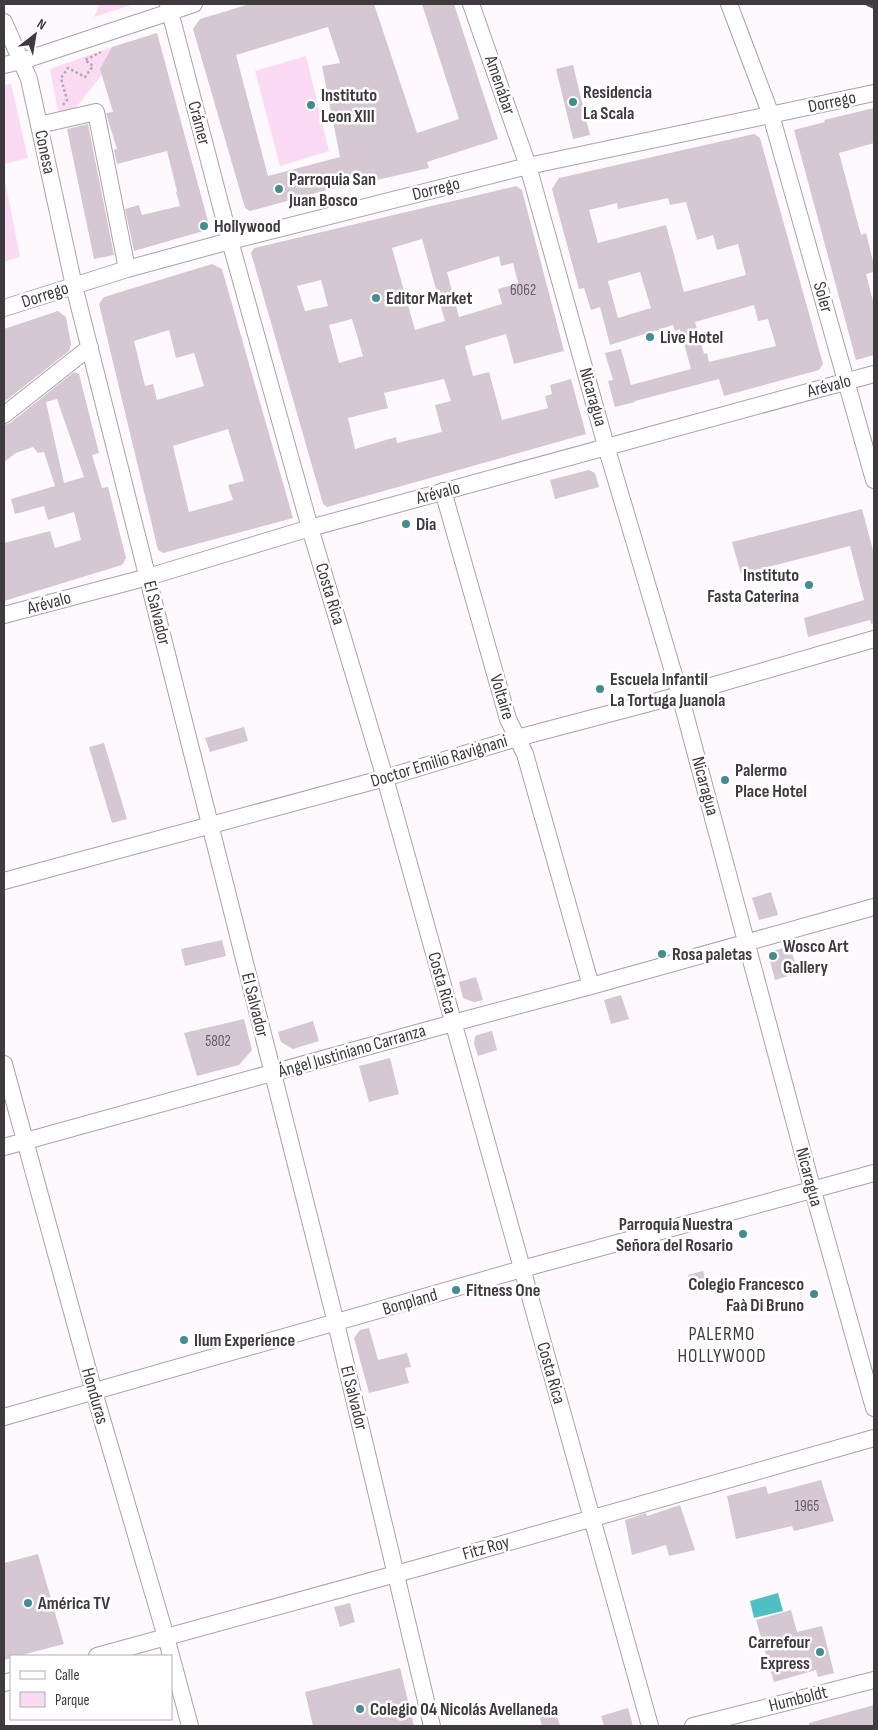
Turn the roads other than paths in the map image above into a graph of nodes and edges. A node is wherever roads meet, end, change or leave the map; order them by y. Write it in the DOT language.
graph roads {
  1 [pos="194,4"];
  2 [pos="471,4"];
  3 [pos="718,4"];
  4 [pos="729,4"];
  5 [pos="740,4"];
  6 [pos="169,8"];
  7 [pos="4,22"];
  8 [pos="22,61"];
  9 [pos="752,62"];
  10 [pos="4,65"];
  11 [pos="874,94"];
  12 [pos="771,114"];
  13 [pos="38,121"];
  14 [pos="528,166"];
  15 [pos="230,241"];
  16 [pos="127,269"];
  17 [pos="74,286"];
  18 [pos="4,308"];
  19 [pos="90,347"];
  20 [pos="874,374"];
  21 [pos="847,381"];
  22 [pos="4,415"];
  23 [pos="606,446"];
  24 [pos="874,480"];
  25 [pos="443,491"];
  26 [pos="310,528"];
  27 [pos="148,577"];
  28 [pos="4,615"];
  29 [pos="874,639"];
  30 [pos="680,695"];
  31 [pos="517,738"];
  32 [pos="384,778"];
  33 [pos="211,824"];
  34 [pos="4,881"];
  35 [pos="874,906"];
  36 [pos="746,942"];
  37 [pos="591,986"];
  38 [pos="453,1023"];
  39 [pos="4,1064"];
  40 [pos="272,1074"];
  41 [pos="24,1142"];
  42 [pos="4,1147"];
  43 [pos="874,1173"];
  44 [pos="813,1191"];
  45 [pos="522,1269"];
  46 [pos="336,1323"];
  47 [pos="94,1392"];
  48 [pos="874,1408"];
  49 [pos="4,1417"];
  50 [pos="874,1438"];
  51 [pos="592,1518"];
  52 [pos="397,1574"];
  53 [pos="166,1637"];
  54 [pos="101,1655"];
  55 [pos="171,1655"];
  56 [pos="172,1659"];
  57 [pos="874,1680"];
  58 [pos="190,1726"];
  59 [pos="432,1726"];
  60 [pos="650,1726"];
  61 [pos="693,1726"];
  1 -- 6 [label="street"];
  2 -- 14 [label="street, Amenábar"];
  3 -- 9 [label="street"];
  4 -- 9 [label="street"];
  5 -- 9 [label="street"];
  6 -- 8 [label="street"];
  6 -- 15 [label="street, Crámer"];
  7 -- 8 [label="street, Conesa"];
  8 -- 10 [label="street"];
  8 -- 13 [label="street, Conesa"];
  9 -- 12 [label="street, Soler"];
  11 -- 12 [label="street, Dorrego"];
  12 -- 14 [label="street, Dorrego"];
  12 -- 21 [label="street, Soler"];
  13 -- 16 [label="street"];
  13 -- 17 [label="street, Conesa"];
  14 -- 15 [label="street, Dorrego"];
  14 -- 23 [label="street, Nicaragua"];
  15 -- 16 [label="street, Dorrego"];
  15 -- 26 [label="street, Costa Rica"];
  16 -- 17 [label="street, Dorrego"];
  17 -- 18 [label="street, Dorrego"];
  17 -- 19 [label="street, El Salvador"];
  19 -- 22 [label="street"];
  19 -- 27 [label="street, El Salvador"];
  20 -- 21 [label="street, Arévalo"];
  21 -- 23 [label="street, Arévalo"];
  21 -- 24 [label="street, Soler"];
  23 -- 25 [label="street, Arévalo"];
  23 -- 30 [label="street, Nicaragua"];
  25 -- 26 [label="street, Arévalo"];
  25 -- 31 [label="street, Voltaire"];
  26 -- 27 [label="street, Arévalo"];
  26 -- 32 [label="street, Costa Rica"];
  27 -- 28 [label="street, Arévalo"];
  27 -- 33 [label="street, El Salvador"];
  29 -- 30 [label="street, Doctor Emilio Ravignani"];
  30 -- 31 [label="street, Doctor Emilio Ravignani"];
  30 -- 36 [label="street, Nicaragua"];
  31 -- 32 [label="street, Doctor Emilio Ravignani"];
  31 -- 37 [label="street, Voltaire"];
  32 -- 33 [label="street, Doctor Emilio Ravignani"];
  32 -- 38 [label="street, Costa Rica"];
  33 -- 34 [label="street, Doctor Emilio Ravignani"];
  33 -- 40 [label="street, El Salvador"];
  35 -- 36 [label="street, Ángel Justiniano Carranza"];
  36 -- 37 [label="street, Ángel Justiniano Carranza"];
  36 -- 44 [label="street, Nicaragua"];
  37 -- 38 [label="street, Ángel Justiniano Carranza"];
  38 -- 40 [label="street, Ángel Justiniano Carranza"];
  38 -- 45 [label="street, Costa Rica"];
  39 -- 41 [label="street, Honduras"];
  40 -- 41 [label="street, Ángel Justiniano Carranza"];
  40 -- 46 [label="street, El Salvador"];
  41 -- 42 [label="street, Ángel Justiniano Carranza"];
  41 -- 47 [label="street, Honduras"];
  43 -- 44 [label="street, Bonpland"];
  44 -- 45 [label="street, Bonpland"];
  44 -- 48 [label="street, Nicaragua"];
  45 -- 46 [label="street, Bonpland"];
  45 -- 51 [label="street, Costa Rica"];
  46 -- 47 [label="street, Bonpland"];
  46 -- 52 [label="street, El Salvador"];
  47 -- 49 [label="street, Bonpland"];
  47 -- 53 [label="street, Honduras"];
  50 -- 51 [label="street, Fitz Roy"];
  51 -- 52 [label="street, Fitz Roy"];
  51 -- 60 [label="street, Costa Rica"];
  52 -- 53 [label="street, Fitz Roy"];
  52 -- 59 [label="street, El Salvador"];
  53 -- 54 [label="street, Fitz Roy"];
  53 -- 55 [label="street, Honduras"];
  56 -- 58 [label="street, Honduras"];
  57 -- 61 [label="street, Humboldt"];
}
